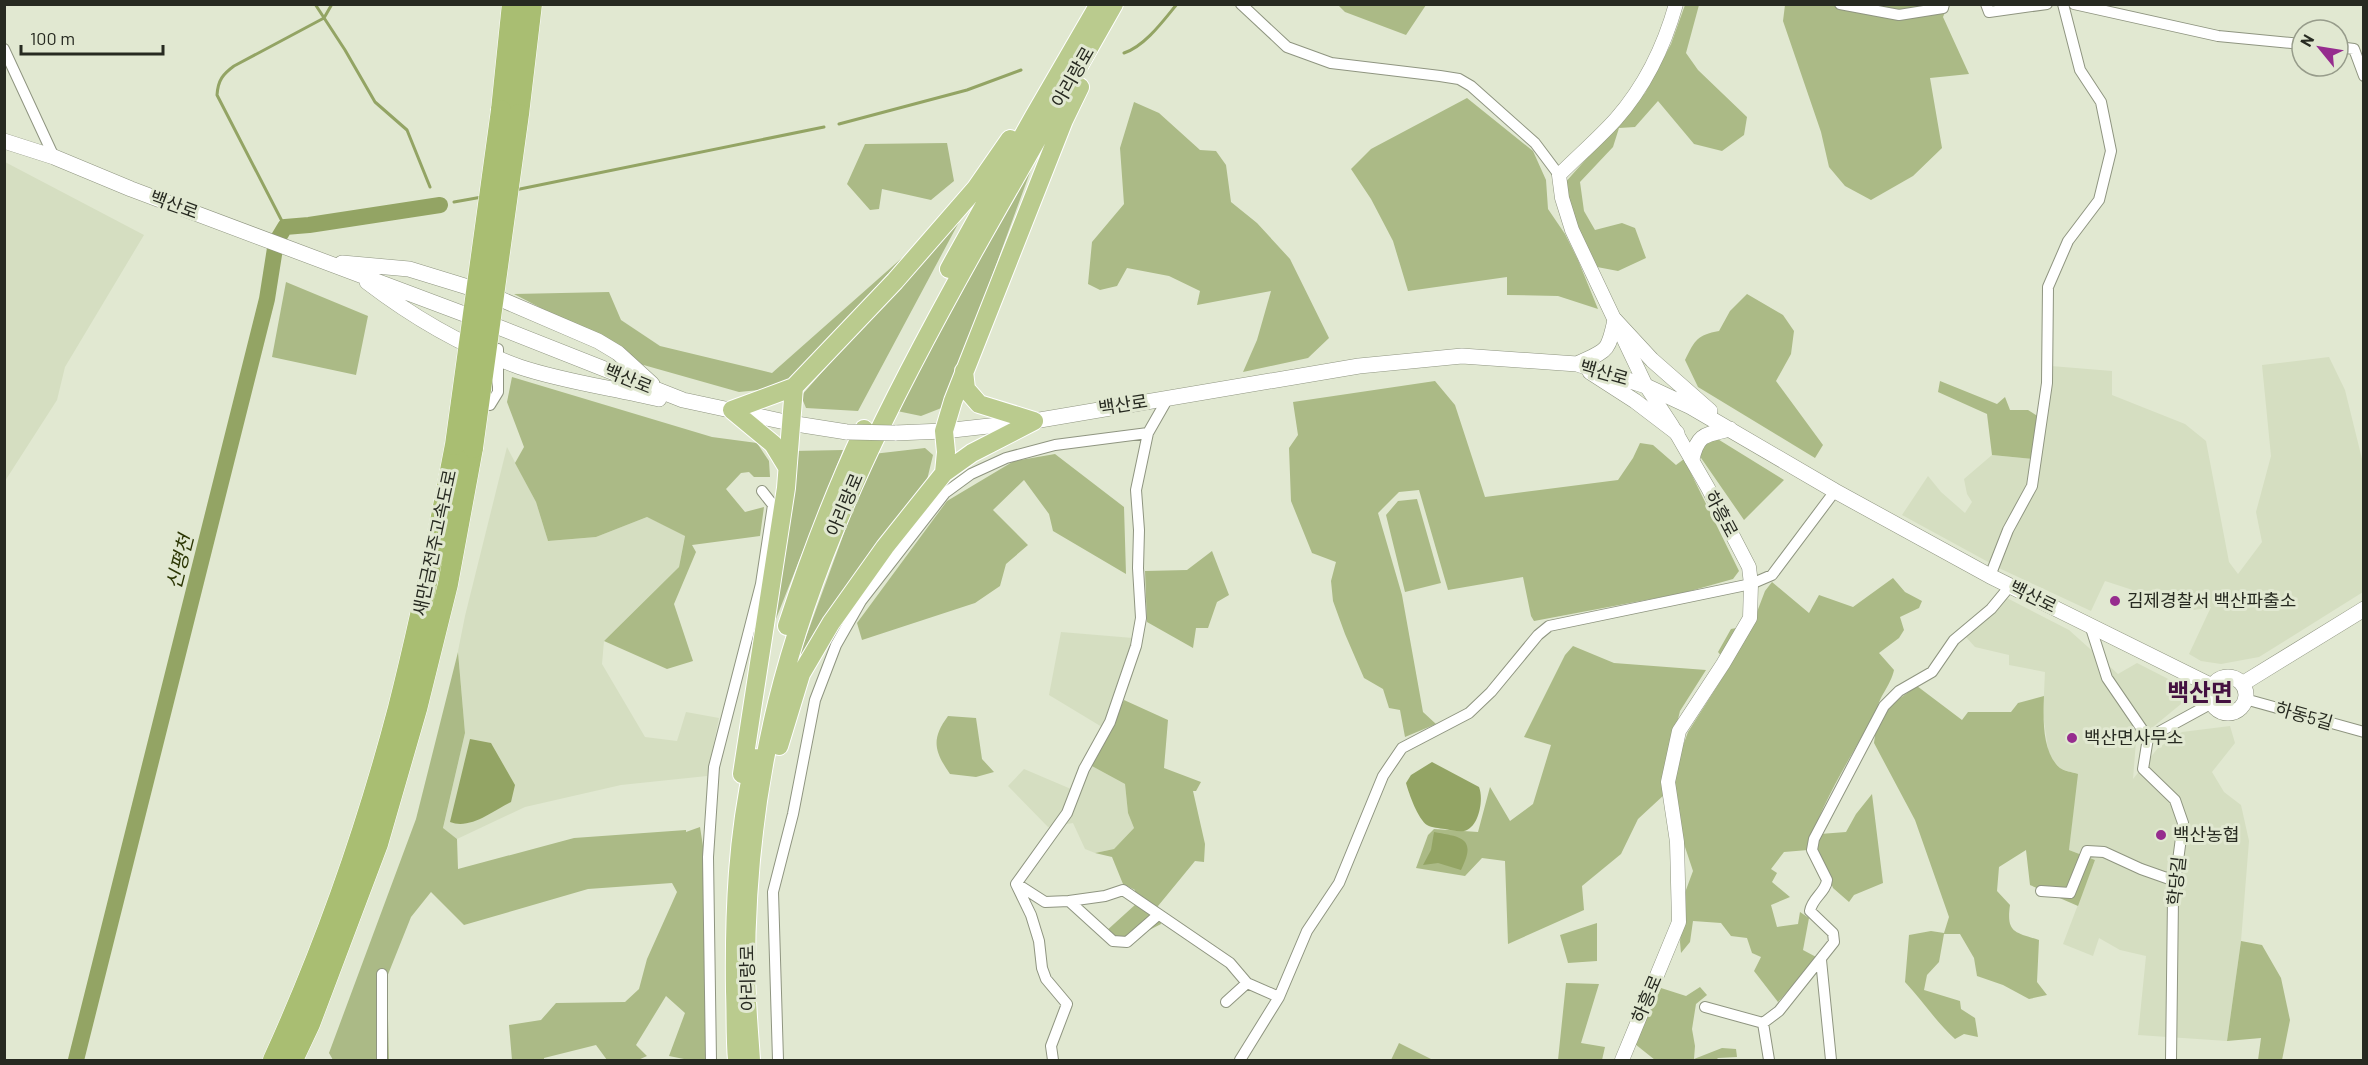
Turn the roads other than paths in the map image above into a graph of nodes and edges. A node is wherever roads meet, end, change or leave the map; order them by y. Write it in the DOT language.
graph roads {
  1 [pos="512,4"];
  2 [pos="532,4"];
  3 [pos="1114,4"];
  4 [pos="1241,4"];
  5 [pos="1676,4"];
  6 [pos="1840,4"];
  7 [pos="1944,4"];
  8 [pos="1986,4"];
  9 [pos="2047,4"];
  10 [pos="2063,4"];
  11 [pos="2074,4"];
  12 [pos="1101,13"];
  13 [pos="2290,43"];
  14 [pos="2350,48"];
  15 [pos="4,49"];
  16 [pos="2364,76"];
  17 [pos="510,112"];
  18 [pos="1034,116"];
  19 [pos="4,141"];
  20 [pos="54,157"];
  21 [pos="1559,175"];
  22 [pos="325,262"];
  23 [pos="356,273"];
  24 [pos="1615,320"];
  25 [pos="498,353"];
  26 [pos="1577,364"];
  27 [pos="964,371"];
  28 [pos="1646,386"];
  29 [pos="794,387"];
  30 [pos="658,390"];
  31 [pos="1168,398"];
  32 [pos="683,400"];
  33 [pos="490,405"];
  34 [pos="732,410"];
  35 [pos="1034,421"];
  36 [pos="790,423"];
  37 [pos="1730,429"];
  38 [pos="944,431"];
  39 [pos="1148,433"];
  40 [pos="1677,433"];
  41 [pos="464,447"];
  42 [pos="1692,459"];
  43 [pos="787,467"];
  44 [pos="944,474"];
  45 [pos="762,491"];
  46 [pos="1835,491"];
  47 [pos="1990,576"];
  48 [pos="1751,584"];
  49 [pos="2010,585"];
  50 [pos="2364,609"];
  51 [pos="2090,625"];
  52 [pos="2242,684"];
  53 [pos="2212,686"];
  54 [pos="2246,699"];
  55 [pos="2212,703"];
  56 [pos="2364,732"];
  57 [pos="2148,738"];
  58 [pos="766,759"];
  59 [pos="747,793"];
  60 [pos="2175,881"];
  61 [pos="1016,884"];
  62 [pos="2041,891"];
  63 [pos="1069,901"];
  64 [pos="1158,915"];
  65 [pos="1821,960"];
  66 [pos="382,974"];
  67 [pos="1246,982"];
  68 [pos="1279,997"];
  69 [pos="1226,1002"];
  70 [pos="1705,1007"];
  71 [pos="1763,1023"];
  72 [pos="273,1060"];
  73 [pos="293,1060"];
  74 [pos="382,1060"];
  75 [pos="711,1060"];
  76 [pos="737,1060"];
  77 [pos="751,1060"];
  78 [pos="778,1060"];
  79 [pos="1053,1060"];
  80 [pos="1240,1060"];
  81 [pos="1622,1060"];
  82 [pos="1769,1060"];
  83 [pos="1831,1060"];
  84 [pos="2171,1060"];
  1 -- 17 [label="highway, 새만금전주고속도로"];
  2 -- 17 [label="highway, 새만금전주고속도로"];
  3 -- 12 [label="highway, 아리랑로"];
  4 -- 21 [label="street"];
  5 -- 21 [label="street"];
  6 -- 7 [label="street"];
  8 -- 9 [label="street"];
  10 -- 47 [label="street"];
  11 -- 13 [label="street"];
  12 -- 18 [label="highway, 아리랑로"];
  12 -- 27 [label="highway"];
  12 -- 58 [label="highway, 아리랑로"];
  14 -- 16 [label="street"];
  15 -- 20 [label="street"];
  17 -- 41 [label="highway, 새만금전주고속도로, bridge"];
  18 -- 29 [label="highway"];
  18 -- 59 [label="highway, 아리랑로"];
  19 -- 20 [label="main road, 백산로"];
  20 -- 22 [label="main road, 백산로"];
  21 -- 24 [label="street, 하흥로"];
  22 -- 23 [label="main road, 백산로"];
  22 -- 30 [label="main road"];
  23 -- 25 [label="main road"];
  23 -- 30 [label="main road, 백산로"];
  24 -- 26 [label="main road"];
  24 -- 28 [label="street, 하흥로"];
  24 -- 37 [label="main road"];
  25 -- 32 [label="main road"];
  25 -- 33 [label="street"];
  26 -- 28 [label="main road, 백산로"];
  26 -- 31 [label="main road, 백산로"];
  26 -- 40 [label="main road"];
  27 -- 35 [label="highway"];
  27 -- 38 [label="highway"];
  28 -- 37 [label="main road, 백산로"];
  28 -- 40 [label="street, 하흥로"];
  29 -- 34 [label="highway"];
  29 -- 36 [label="highway"];
  30 -- 32 [label="main road, 백산로"];
  31 -- 35 [label="main road, 백산로"];
  31 -- 39 [label="street"];
  32 -- 34 [label="main road, 백산로"];
  34 -- 36 [label="main road, 백산로"];
  34 -- 43 [label="highway"];
  35 -- 38 [label="main road, 백산로"];
  35 -- 44 [label="highway"];
  36 -- 38 [label="main road, 백산로, bridge"];
  36 -- 43 [label="highway"];
  37 -- 42 [label="main road"];
  37 -- 46 [label="main road, 백산로"];
  38 -- 44 [label="highway"];
  39 -- 61 [label="street"];
  39 -- 78 [label="street"];
  40 -- 42 [label="street, 하흥로"];
  41 -- 72 [label="highway, 새만금전주고속도로"];
  41 -- 73 [label="highway, 새만금전주고속도로"];
  42 -- 48 [label="street, 하흥로"];
  43 -- 59 [label="highway"];
  44 -- 58 [label="highway"];
  45 -- 75 [label="street"];
  46 -- 47 [label="main road, 백산로"];
  46 -- 48 [label="street"];
  47 -- 49 [label="main road, 백산로"];
  48 -- 68 [label="street"];
  48 -- 81 [label="street, 하흥로"];
  49 -- 51 [label="main road, 백산로"];
  49 -- 65 [label="street"];
  50 -- 52 [label="main road"];
  51 -- 53 [label="main road, 백산로"];
  51 -- 57 [label="street"];
  52 -- 53 [label="main road"];
  52 -- 54 [label="main road"];
  53 -- 55 [label="main road"];
  54 -- 55 [label="main road"];
  54 -- 56 [label="street, 하동5길"];
  55 -- 57 [label="street"];
  57 -- 60 [label="street, 학당길"];
  58 -- 77 [label="highway, 아리랑로"];
  59 -- 76 [label="highway, 아리랑로"];
  60 -- 62 [label="street"];
  60 -- 84 [label="street, 학당길"];
  61 -- 63 [label="street"];
  61 -- 79 [label="street"];
  63 -- 64 [label="street"];
  63 -- 64 [label="street"];
  64 -- 67 [label="street"];
  65 -- 71 [label="street"];
  65 -- 83 [label="street"];
  66 -- 74 [label="street"];
  67 -- 68 [label="street"];
  67 -- 69 [label="street"];
  68 -- 80 [label="street"];
  70 -- 71 [label="street"];
  71 -- 82 [label="street"];
}
